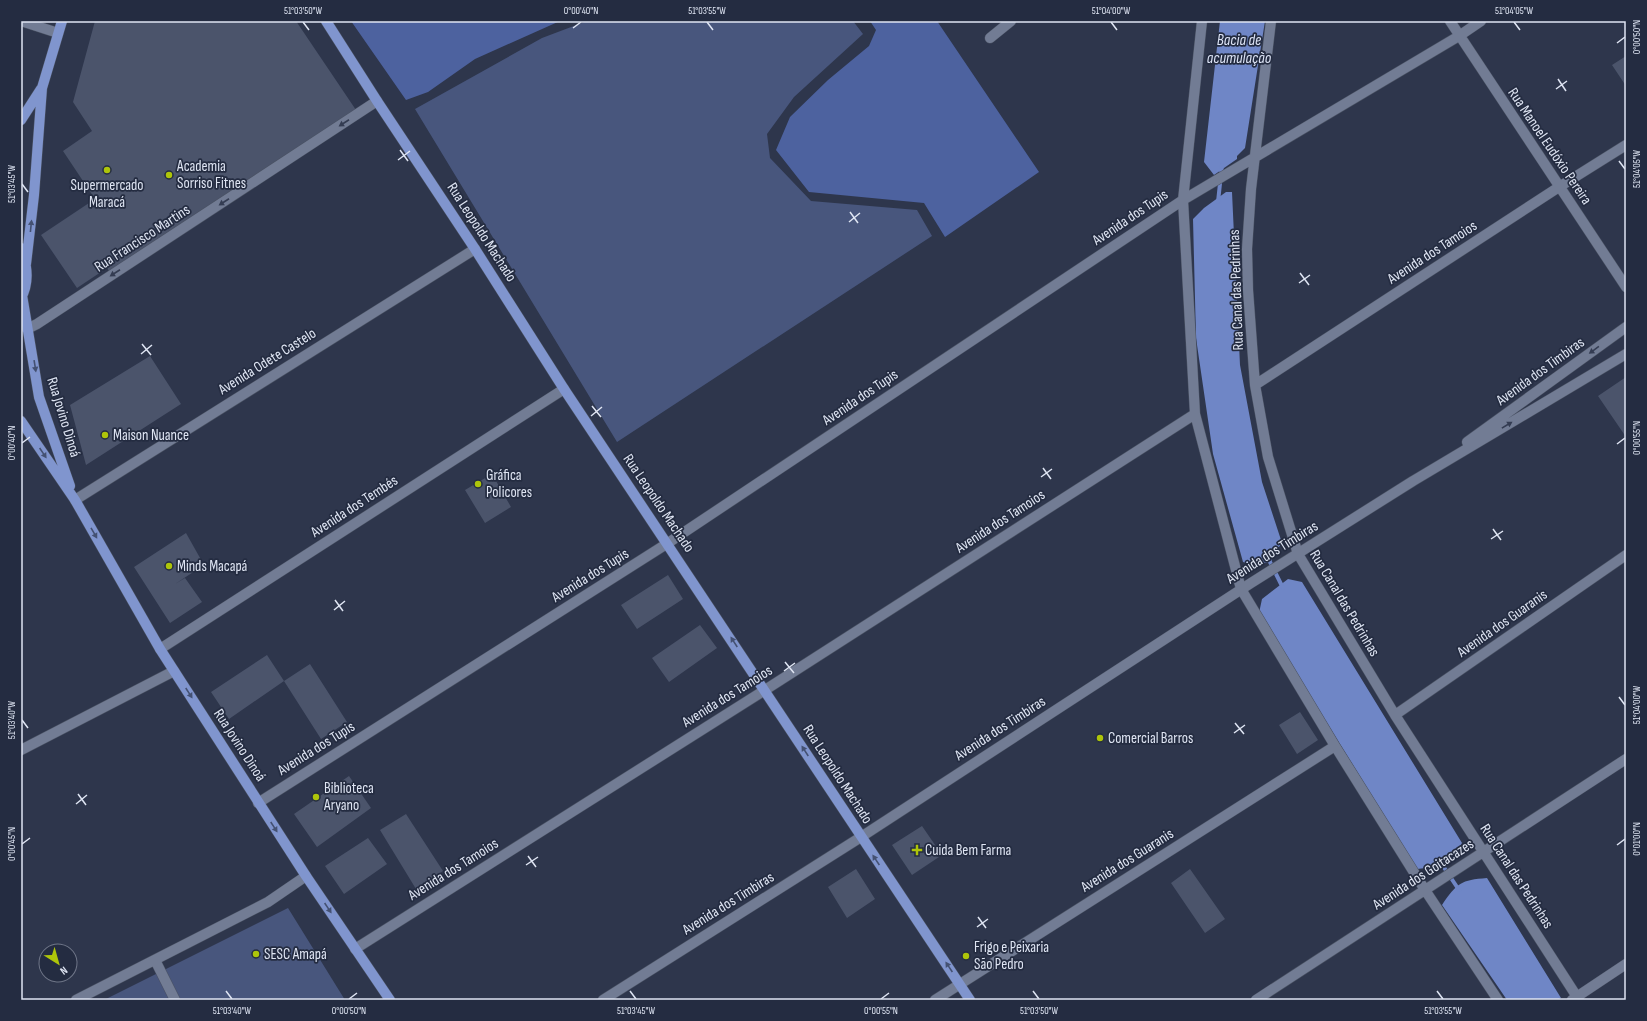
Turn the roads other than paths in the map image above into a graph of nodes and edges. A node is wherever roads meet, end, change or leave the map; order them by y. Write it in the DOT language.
graph roads {
  1 [pos="62,21"];
  2 [pos="326,21"];
  3 [pos="1011,21"];
  4 [pos="1202,21"];
  5 [pos="1271,21"];
  6 [pos="1450,21"];
  7 [pos="1481,21"];
  8 [pos="21,22"];
  9 [pos="58,33"];
  10 [pos="1459,36"];
  11 [pos="990,38"];
  12 [pos="42,88"];
  13 [pos="377,101"];
  14 [pos="21,120"];
  15 [pos="1626,145"];
  16 [pos="1253,158"];
  17 [pos="1559,186"];
  18 [pos="1187,197"];
  19 [pos="21,248"];
  20 [pos="475,248"];
  21 [pos="26,264"];
  22 [pos="1626,287"];
  23 [pos="22,296"];
  24 [pos="25,327"];
  25 [pos="1626,327"];
  26 [pos="1626,354"];
  27 [pos="1255,385"];
  28 [pos="564,389"];
  29 [pos="1195,414"];
  30 [pos="21,421"];
  31 [pos="1413,481"];
  32 [pos="75,500"];
  33 [pos="668,543"];
  34 [pos="1298,554"];
  35 [pos="1626,555"];
  36 [pos="1242,589"];
  37 [pos="160,649"];
  38 [pos="174,671"];
  39 [pos="765,690"];
  40 [pos="1394,715"];
  41 [pos="1335,746"];
  42 [pos="21,750"];
  43 [pos="1626,759"];
  44 [pos="258,802"];
  45 [pos="861,837"];
  46 [pos="1481,853"];
  47 [pos="306,876"];
  48 [pos="1428,888"];
  49 [pos="355,949"];
  50 [pos="155,960"];
  51 [pos="1626,964"];
  52 [pos="960,984"];
  53 [pos="1575,999"];
  54 [pos="76,1000"];
  55 [pos="175,1000"];
  56 [pos="390,1000"];
  57 [pos="603,1000"];
  58 [pos="935,1000"];
  59 [pos="970,1000"];
  60 [pos="1256,1000"];
  61 [pos="1498,1000"];
  1 -- 9 [label="main road"];
  2 -- 13 [label="main road, Rua Leopoldo Machado"];
  3 -- 11 [label="street"];
  4 -- 18 [label="street"];
  5 -- 16 [label="street, Rua Canal das Pedrinhas"];
  6 -- 10 [label="street, Rua Manoel Eudóxio Pereira"];
  7 -- 10 [label="street, Avenida dos Tupis"];
  8 -- 9 [label="street"];
  9 -- 12 [label="main road"];
  10 -- 16 [label="street, Avenida dos Tupis"];
  10 -- 17 [label="street, Rua Manoel Eudóxio Pereira"];
  12 -- 14 [label="main road"];
  21 -- 12 [label="main road, one-way"];
  13 -- 20 [label="main road, Rua Leopoldo Machado"];
  13 -- 24 [label="street, Rua Francisco Martins, one-way"];
  15 -- 17 [label="street, Avenida dos Tamoios"];
  16 -- 18 [label="street, Avenida dos Tupis"];
  16 -- 27 [label="street, Rua Canal das Pedrinhas"];
  17 -- 22 [label="street, Rua Manoel Eudóxio Pereira"];
  17 -- 27 [label="street, Avenida dos Tamoios"];
  18 -- 29 [label="street"];
  18 -- 33 [label="street, Avenida dos Tupis"];
  19 -- 21 [label="main road"];
  20 -- 28 [label="main road, Rua Leopoldo Machado"];
  20 -- 32 [label="street, Avenida Odete Castelo"];
  21 -- 23 [label="main road"];
  23 -- 24 [label="main road, Rua Jovino Dinoá"];
  24 -- 32 [label="main road, Rua Jovino Dinoá, one-way"];
  25 -- 31 [label="street, Avenida dos Timbiras, one-way"];
  31 -- 26 [label="street, Avenida dos Timbiras, one-way"];
  27 -- 34 [label="street, Rua Canal das Pedrinhas"];
  28 -- 33 [label="main road, Rua Leopoldo Machado"];
  28 -- 37 [label="street, Avenida dos Tembés"];
  29 -- 36 [label="street"];
  29 -- 39 [label="street, Avenida dos Tamoios"];
  30 -- 32 [label="main road, Rua Jovino Dinoá, one-way"];
  31 -- 34 [label="street, Avenida dos Timbiras"];
  32 -- 37 [label="main road, Rua Jovino Dinoá, one-way"];
  39 -- 33 [label="main road, Rua Leopoldo Machado, one-way"];
  33 -- 44 [label="street, Avenida dos Tupis"];
  34 -- 36 [label="street, Avenida dos Timbiras"];
  34 -- 40 [label="street, Rua Canal das Pedrinhas"];
  35 -- 40 [label="street, Avenida dos Guaranis"];
  36 -- 41 [label="street"];
  36 -- 45 [label="street, Avenida dos Timbiras"];
  37 -- 38 [label="main road, Rua Jovino Dinoá"];
  38 -- 42 [label="street"];
  38 -- 44 [label="main road, Rua Jovino Dinoá, one-way"];
  45 -- 39 [label="main road, Rua Leopoldo Machado, one-way"];
  39 -- 49 [label="street, Avenida dos Tamoios"];
  40 -- 46 [label="street, Rua Canal das Pedrinhas"];
  41 -- 48 [label="street"];
  41 -- 52 [label="street, Avenida dos Guaranis"];
  43 -- 46 [label="street, Avenida dos Goitacazes"];
  44 -- 47 [label="main road, Rua Jovino Dinoá, one-way"];
  52 -- 45 [label="main road, Rua Leopoldo Machado, one-way"];
  45 -- 57 [label="street, Avenida dos Timbiras"];
  46 -- 48 [label="street, Avenida dos Goitacazes"];
  46 -- 53 [label="street, Rua Canal das Pedrinhas"];
  47 -- 49 [label="main road, Rua Jovino Dinoá, one-way"];
  47 -- 50 [label="street"];
  48 -- 60 [label="street, Avenida dos Goitacazes"];
  48 -- 61 [label="street"];
  49 -- 56 [label="main road, Rua Jovino Dinoá"];
  50 -- 54 [label="street"];
  50 -- 55 [label="street"];
  51 -- 53 [label="street"];
  52 -- 58 [label="street, Avenida dos Guaranis"];
  52 -- 59 [label="main road, Rua Leopoldo Machado"];
}
